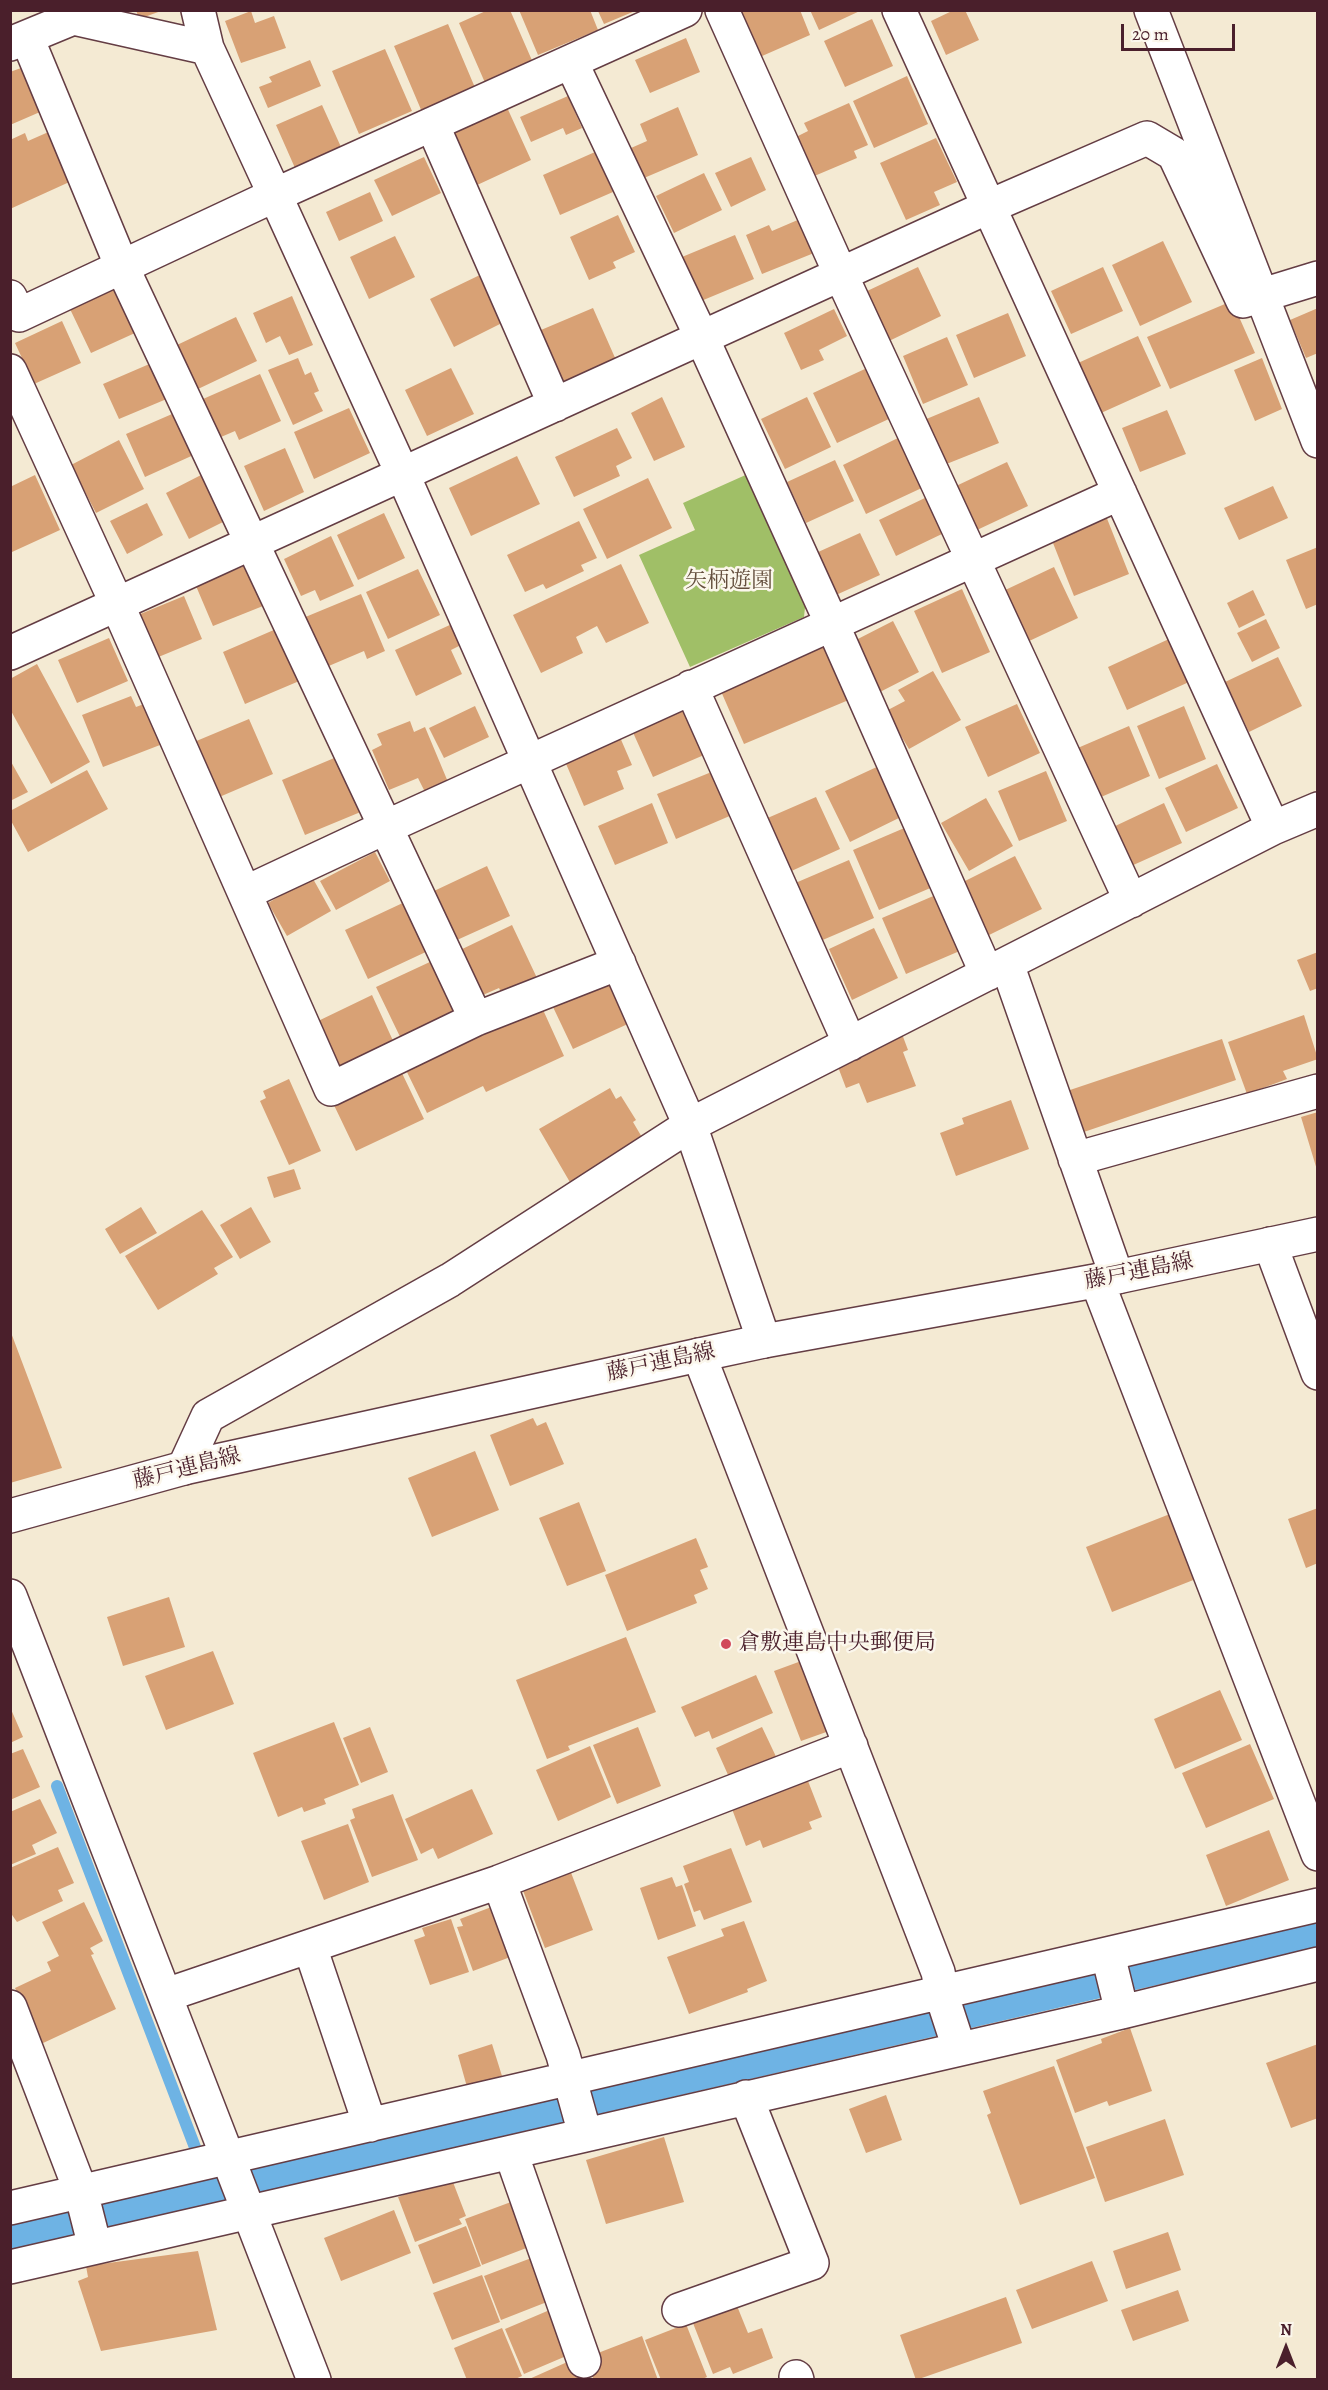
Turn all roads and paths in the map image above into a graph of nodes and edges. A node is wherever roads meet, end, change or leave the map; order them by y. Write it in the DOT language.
graph roads {
  1 [pos="198,10"];
  2 [pos="685,10"];
  3 [pos="722,10"];
  4 [pos="899,10"];
  5 [pos="1150,10"];
  6 [pos="19,41"];
  7 [pos="207,48"];
  8 [pos="571,62"];
  9 [pos="432,124"];
  10 [pos="275,195"];
  11 [pos="988,207"];
  12 [pos="122,267"];
  13 [pos="840,275"];
  14 [pos="1317,278"];
  15 [pos="1261,294"];
  16 [pos="13,310"];
  17 [pos="702,338"];
  18 [pos="10,371"];
  19 [pos="555,405"];
  20 [pos="1317,441"];
  21 [pos="403,475"];
  22 [pos="1119,493"];
  23 [pos="253,543"];
  24 [pos="972,560"];
  25 [pos="117,604"];
  26 [pos="832,624"];
  27 [pos="10,652"];
  28 [pos="691,687"];
  29 [pos="530,761"];
  30 [pos="1317,808"];
  31 [pos="386,826"];
  32 [pos="1273,828"];
  33 [pos="244,893"];
  34 [pos="1131,901"];
  35 [pos="619,963"];
  36 [pos="997,969"];
  37 [pos="476,1019"];
  38 [pos="850,1044"];
  39 [pos="1317,1091"];
  40 [pos="690,1125"];
  41 [pos="1075,1159"];
  42 [pos="1317,1234"];
  43 [pos="1270,1244"];
  44 [pos="1107,1279"];
  45 [pos="764,1341"];
  46 [pos="699,1355"];
  47 [pos="1317,1374"];
  48 [pos="184,1468"];
  49 [pos="10,1516"];
  50 [pos="10,1596"];
  51 [pos="851,1746"];
  52 [pos="1317,1854"];
  53 [pos="499,1882"];
  54 [pos="1317,1905"];
  55 [pos="310,1947"];
  56 [pos="1108,1958"];
  57 [pos="1317,1964"];
  58 [pos="166,1995"];
  59 [pos="943,1997"];
  60 [pos="1121,2005"];
  61 [pos="10,2007"];
  62 [pos="957,2041"];
  63 [pos="570,2083"];
  64 [pos="746,2097"];
  65 [pos="370,2125"];
  66 [pos="583,2128"];
  67 [pos="511,2153"];
  68 [pos="217,2163"];
  69 [pos="82,2195"];
  70 [pos="248,2206"];
  71 [pos="10,2208"];
  72 [pos="93,2240"];
  73 [pos="10,2267"];
  74 [pos="679,2310"];
  75 [pos="584,2361"];
  76 [pos="314,2379"];
  1 -- 7 [label="street"];
  2 -- 8 [label="street"];
  3 -- 13 [label="street"];
  4 -- 11 [label="street"];
  5 -- 15 [label="street"];
  6 -- 7 [label="street"];
  6 -- 12 [label="street"];
  7 -- 10 [label="street"];
  8 -- 9 [label="street"];
  8 -- 17 [label="street"];
  9 -- 10 [label="street"];
  9 -- 19 [label="street"];
  10 -- 12 [label="street"];
  10 -- 21 [label="street"];
  11 -- 13 [label="street"];
  11 -- 15 [label="street"];
  11 -- 22 [label="street"];
  12 -- 16 [label="street"];
  12 -- 23 [label="street"];
  13 -- 17 [label="street"];
  13 -- 24 [label="street"];
  14 -- 15 [label="street"];
  15 -- 20 [label="street"];
  17 -- 19 [label="street"];
  17 -- 26 [label="street"];
  18 -- 25 [label="street"];
  19 -- 21 [label="street"];
  21 -- 23 [label="street"];
  21 -- 29 [label="street"];
  22 -- 24 [label="street"];
  22 -- 32 [label="street"];
  23 -- 25 [label="street"];
  23 -- 31 [label="street"];
  24 -- 26 [label="street"];
  24 -- 34 [label="street"];
  25 -- 27 [label="street"];
  25 -- 33 [label="street"];
  26 -- 28 [label="street"];
  26 -- 36 [label="street"];
  28 -- 29 [label="street"];
  28 -- 38 [label="street"];
  29 -- 31 [label="street"];
  29 -- 35 [label="street"];
  30 -- 32 [label="street"];
  31 -- 33 [label="street"];
  31 -- 37 [label="street"];
  32 -- 34 [label="street"];
  33 -- 37 [label="street"];
  34 -- 36 [label="street"];
  35 -- 37 [label="street"];
  35 -- 40 [label="street"];
  36 -- 38 [label="street"];
  36 -- 41 [label="street"];
  38 -- 40 [label="street"];
  39 -- 41 [label="street"];
  40 -- 45 [label="street"];
  40 -- 48 [label="street"];
  41 -- 44 [label="street"];
  42 -- 43 [label="street, 藤戸連島線"];
  43 -- 44 [label="street, 藤戸連島線"];
  43 -- 47 [label="street"];
  44 -- 45 [label="street, 藤戸連島線"];
  44 -- 52 [label="street"];
  45 -- 46 [label="street, 藤戸連島線"];
  46 -- 48 [label="street, 藤戸連島線"];
  46 -- 51 [label="street"];
  48 -- 49 [label="street, 藤戸連島線"];
  50 -- 58 [label="street"];
  51 -- 53 [label="street"];
  51 -- 59 [label="street"];
  53 -- 55 [label="street"];
  53 -- 63 [label="street"];
  54 -- 56 [label="street"];
  55 -- 58 [label="street"];
  55 -- 65 [label="street"];
  56 -- 59 [label="street"];
  56 -- 60 [label="street"];
  57 -- 60 [label="street"];
  58 -- 68 [label="street"];
  59 -- 62 [label="street"];
  59 -- 63 [label="street"];
  60 -- 62 [label="street"];
  61 -- 69 [label="street"];
  62 -- 64 [label="street"];
  63 -- 65 [label="street"];
  63 -- 66 [label="street"];
  64 -- 66 [label="street"];
  64 -- 74 [label="street"];
  65 -- 68 [label="street"];
  66 -- 67 [label="street"];
  67 -- 70 [label="street"];
  67 -- 75 [label="street"];
  68 -- 69 [label="street"];
  68 -- 70 [label="street"];
  69 -- 71 [label="street"];
  69 -- 72 [label="street"];
  70 -- 72 [label="street"];
  70 -- 76 [label="street"];
  72 -- 73 [label="street"];
}
